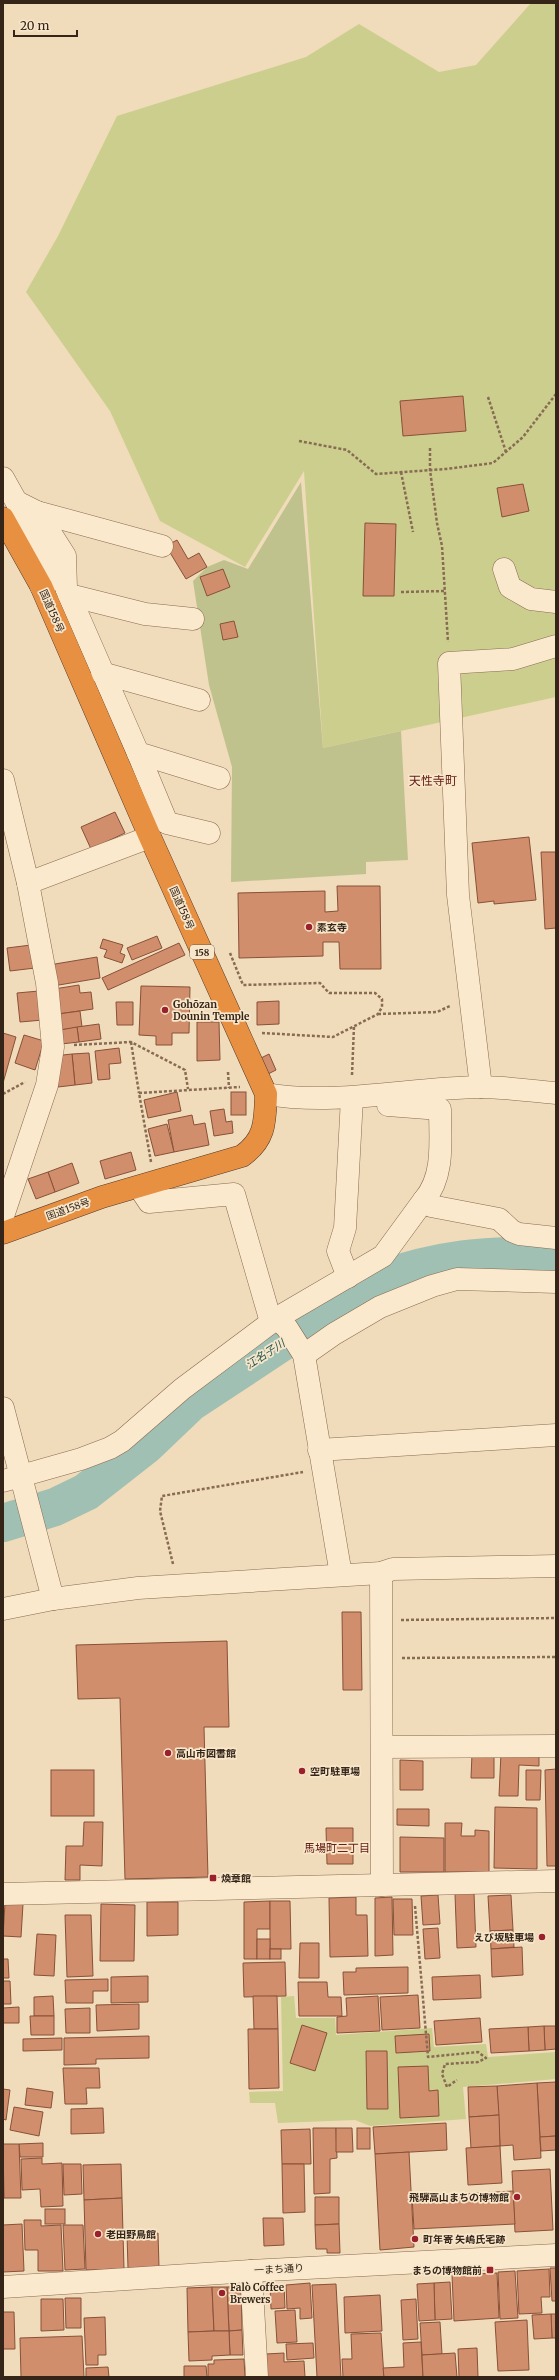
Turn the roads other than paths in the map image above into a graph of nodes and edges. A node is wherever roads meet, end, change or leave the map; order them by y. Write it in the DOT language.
graph roads {
  1 [pos="3,478"];
  2 [pos="10,510"];
  3 [pos="36,512"];
  4 [pos="162,546"];
  5 [pos="504,569"];
  6 [pos="69,595"];
  7 [pos="556,602"];
  8 [pos="193,619"];
  9 [pos="556,646"];
  10 [pos="102,672"];
  11 [pos="199,700"];
  12 [pos="138,753"];
  13 [pos="219,778"];
  14 [pos="3,780"];
  15 [pos="209,833"];
  16 [pos="150,837"];
  17 [pos="28,883"];
  18 [pos="481,1087"];
  19 [pos="264,1090"];
  20 [pos="556,1093"];
  21 [pos="352,1098"];
  22 [pos="147,1184"];
  23 [pos="424,1200"];
  24 [pos="3,1216"];
  25 [pos="3,1233"];
  26 [pos="556,1238"];
  27 [pos="348,1277"];
  28 [pos="556,1282"];
  29 [pos="278,1323"];
  30 [pos="302,1351"];
  31 [pos="3,1408"];
  32 [pos="556,1434"];
  33 [pos="321,1460"];
  34 [pos="12,1479"];
  35 [pos="556,1566"];
  36 [pos="381,1573"];
  37 [pos="341,1575"];
  38 [pos="53,1599"];
  39 [pos="3,1609"];
  40 [pos="556,1746"];
  41 [pos="382,1747"];
  42 [pos="556,1881"];
  43 [pos="382,1885"];
  44 [pos="3,1894"];
  45 [pos="556,2255"];
  46 [pos="251,2271"];
  47 [pos="3,2287"];
  48 [pos="257,2377"];
  1 -- 2 [label="street"];
  2 -- 3 [label="street"];
  2 -- 16 [label="highway, 国道158号 / 158"];
  3 -- 4 [label="street"];
  3 -- 6 [label="street"];
  5 -- 7 [label="street"];
  6 -- 8 [label="street"];
  6 -- 10 [label="street"];
  9 -- 18 [label="street"];
  10 -- 11 [label="street"];
  10 -- 12 [label="street"];
  12 -- 13 [label="street"];
  12 -- 15 [label="street"];
  14 -- 17 [label="street"];
  16 -- 17 [label="street"];
  16 -- 19 [label="highway, 国道158号 / 158"];
  17 -- 24 [label="street"];
  18 -- 20 [label="street"];
  18 -- 21 [label="street"];
  19 -- 21 [label="street"];
  19 -- 22 [label="highway, 国道158号 / 158"];
  21 -- 23 [label="street"];
  21 -- 27 [label="street"];
  22 -- 25 [label="highway, 国道158号 / 158"];
  22 -- 29 [label="street"];
  23 -- 26 [label="street"];
  23 -- 27 [label="street"];
  27 -- 29 [label="street"];
  28 -- 30 [label="street"];
  29 -- 30 [label="street"];
  29 -- 34 [label="street"];
  30 -- 33 [label="street"];
  31 -- 34 [label="street"];
  32 -- 33 [label="street"];
  33 -- 37 [label="street"];
  34 -- 38 [label="street"];
  35 -- 36 [label="street"];
  36 -- 37 [label="street"];
  36 -- 41 [label="street"];
  37 -- 38 [label="street"];
  38 -- 39 [label="street"];
  40 -- 41 [label="street"];
  41 -- 43 [label="street"];
  42 -- 43 [label="street"];
  43 -- 44 [label="street"];
  45 -- 46 [label="street, 一まち通り"];
  46 -- 47 [label="street, 一まち通り"];
  46 -- 48 [label="street"];
}
